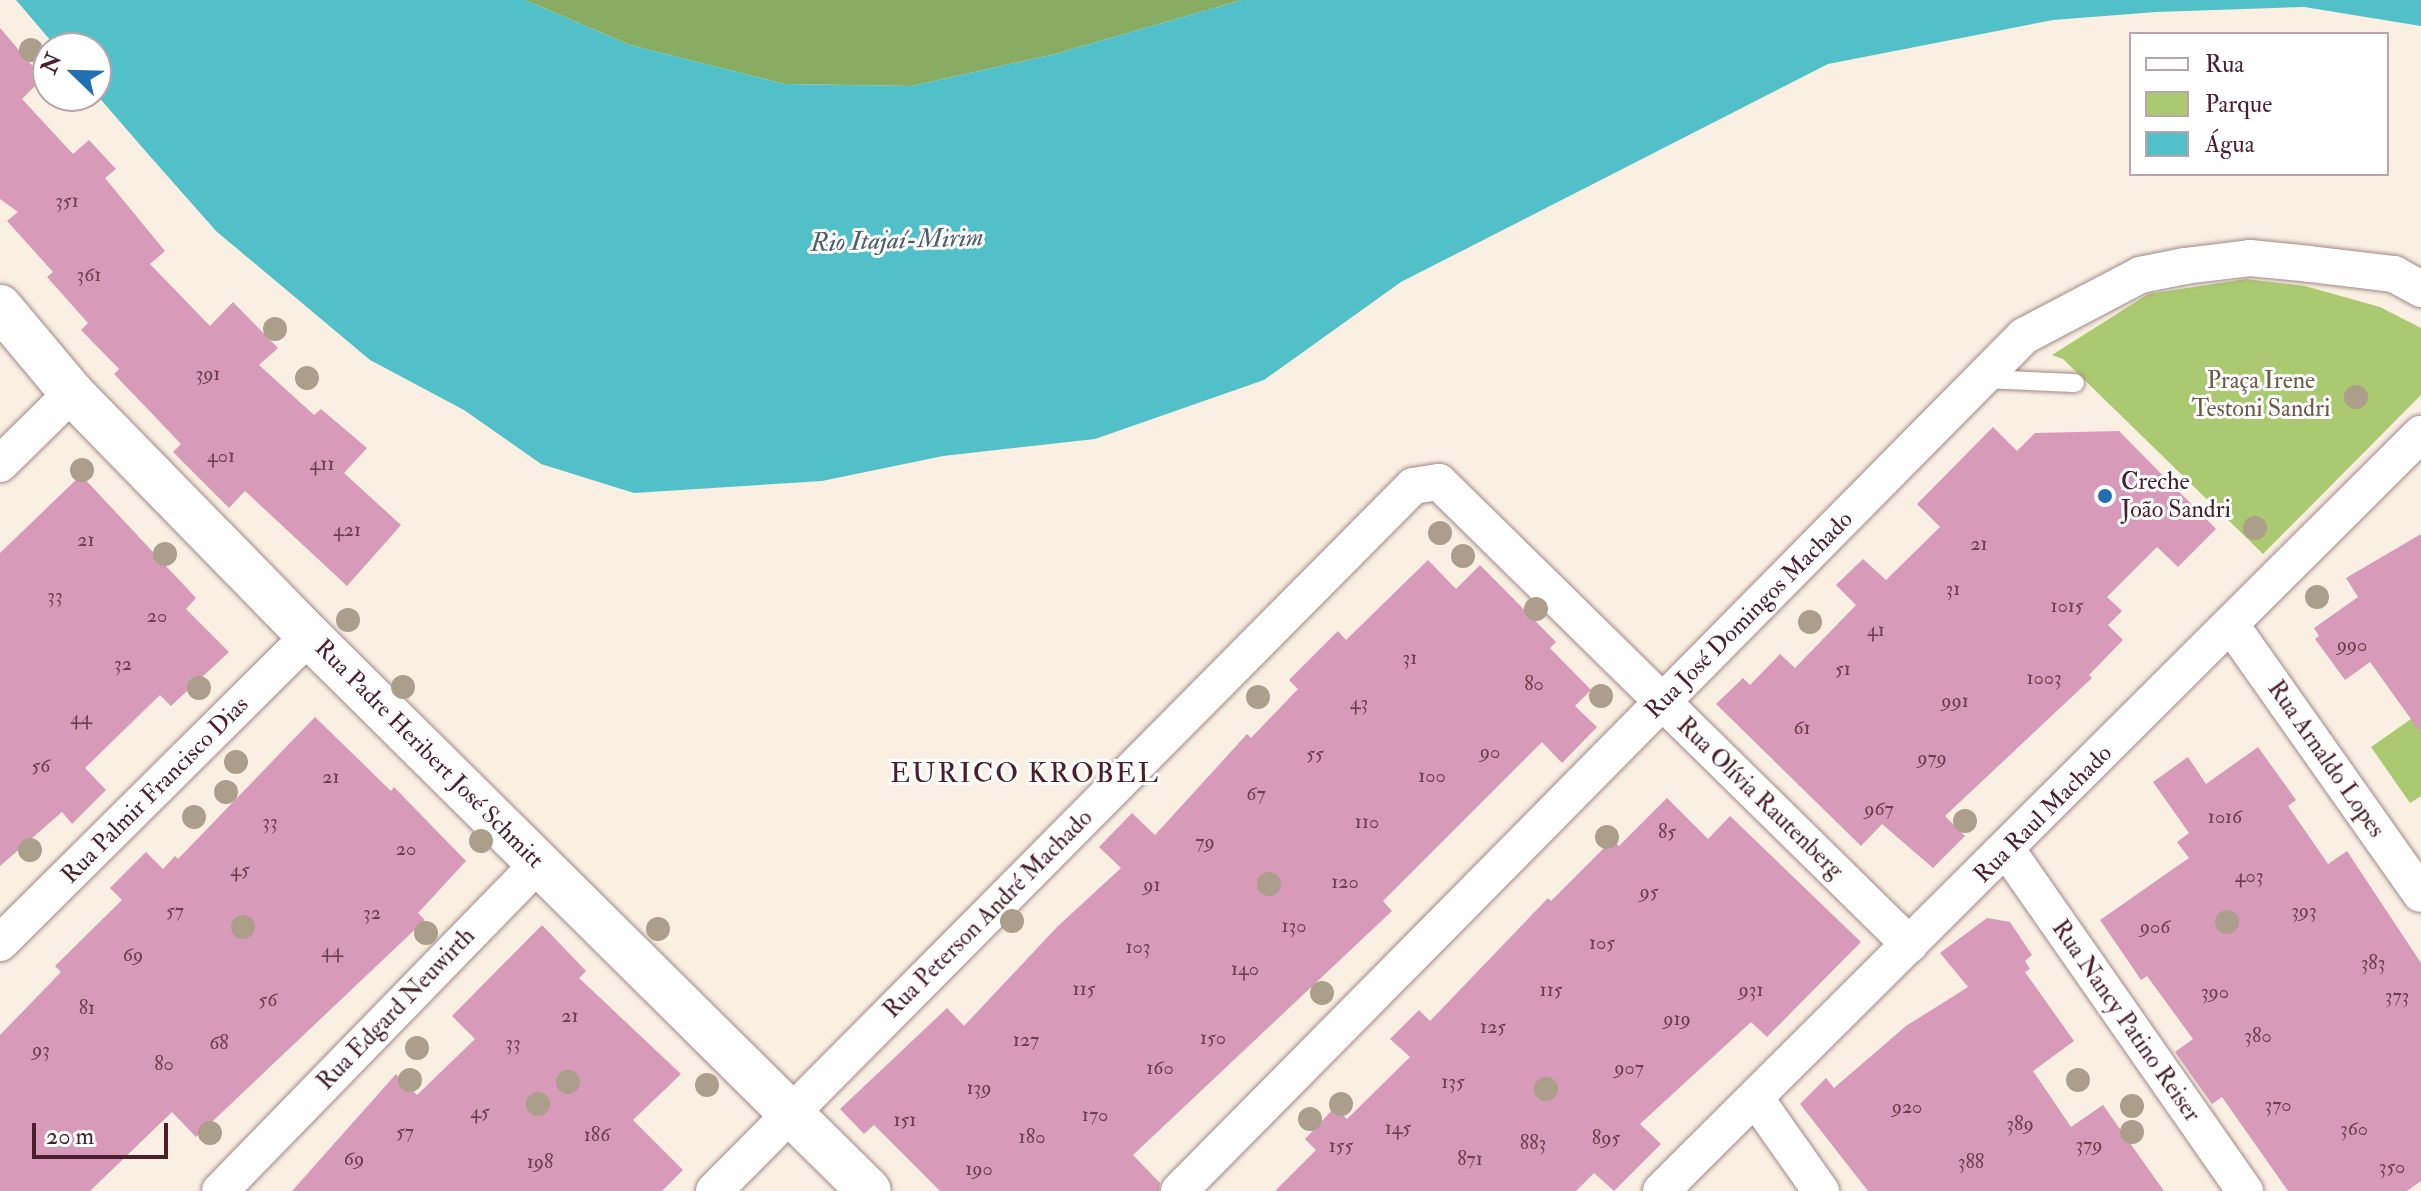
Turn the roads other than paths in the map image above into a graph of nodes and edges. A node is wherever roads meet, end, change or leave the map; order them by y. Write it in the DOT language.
graph roads {
  1 [pos="2421,289"];
  2 [pos="0,307"];
  3 [pos="1983,379"];
  4 [pos="2075,383"];
  5 [pos="72,393"];
  6 [pos="2421,434"];
  7 [pos="0,464"];
  8 [pos="1439,482"];
  9 [pos="2231,625"];
  10 [pos="309,636"];
  11 [pos="1663,702"];
  12 [pos="2007,850"];
  13 [pos="539,863"];
  14 [pos="2421,894"];
  15 [pos="0,943"];
  16 [pos="1910,945"];
  17 [pos="1756,1099"];
  18 [pos="791,1114"];
  19 [pos="220,1191"];
  20 [pos="714,1191"];
  21 [pos="869,1191"];
  22 [pos="1179,1191"];
  23 [pos="1661,1191"];
  24 [pos="1821,1191"];
  25 [pos="2245,1191"];
  1 -- 3 [label="street, Rua José Domingos Machado"];
  2 -- 5 [label="street, Rua Padre Heribert José Schmitt"];
  3 -- 4 [label="lane"];
  3 -- 11 [label="street, Rua José Domingos Machado"];
  5 -- 7 [label="street"];
  5 -- 10 [label="street, Rua Padre Heribert José Schmitt"];
  6 -- 9 [label="street, Rua Raul Machado"];
  8 -- 11 [label="street, Rua Olívia Rautenberg"];
  8 -- 18 [label="street, Rua Peterson André Machado"];
  9 -- 12 [label="street, Rua Raul Machado"];
  9 -- 14 [label="street, Rua Arnaldo Lopes"];
  10 -- 13 [label="street, Rua Padre Heribert José Schmitt"];
  10 -- 15 [label="street, Rua Palmir Francisco Dias"];
  11 -- 16 [label="street, Rua Olívia Rautenberg"];
  11 -- 22 [label="street, Rua José Domingos Machado"];
  12 -- 16 [label="street, Rua Raul Machado"];
  12 -- 25 [label="street, Rua Nancy Patino Reiser"];
  13 -- 18 [label="street, Rua Padre Heribert José Schmitt"];
  13 -- 19 [label="street, Rua Edgard Neuwirth"];
  16 -- 17 [label="street, Rua Raul Machado"];
  17 -- 23 [label="street, Rua Raul Machado"];
  17 -- 24 [label="street"];
  18 -- 20 [label="street, Rua Peterson André Machado"];
  18 -- 21 [label="street, Rua Padre Heribert José Schmitt"];
}
